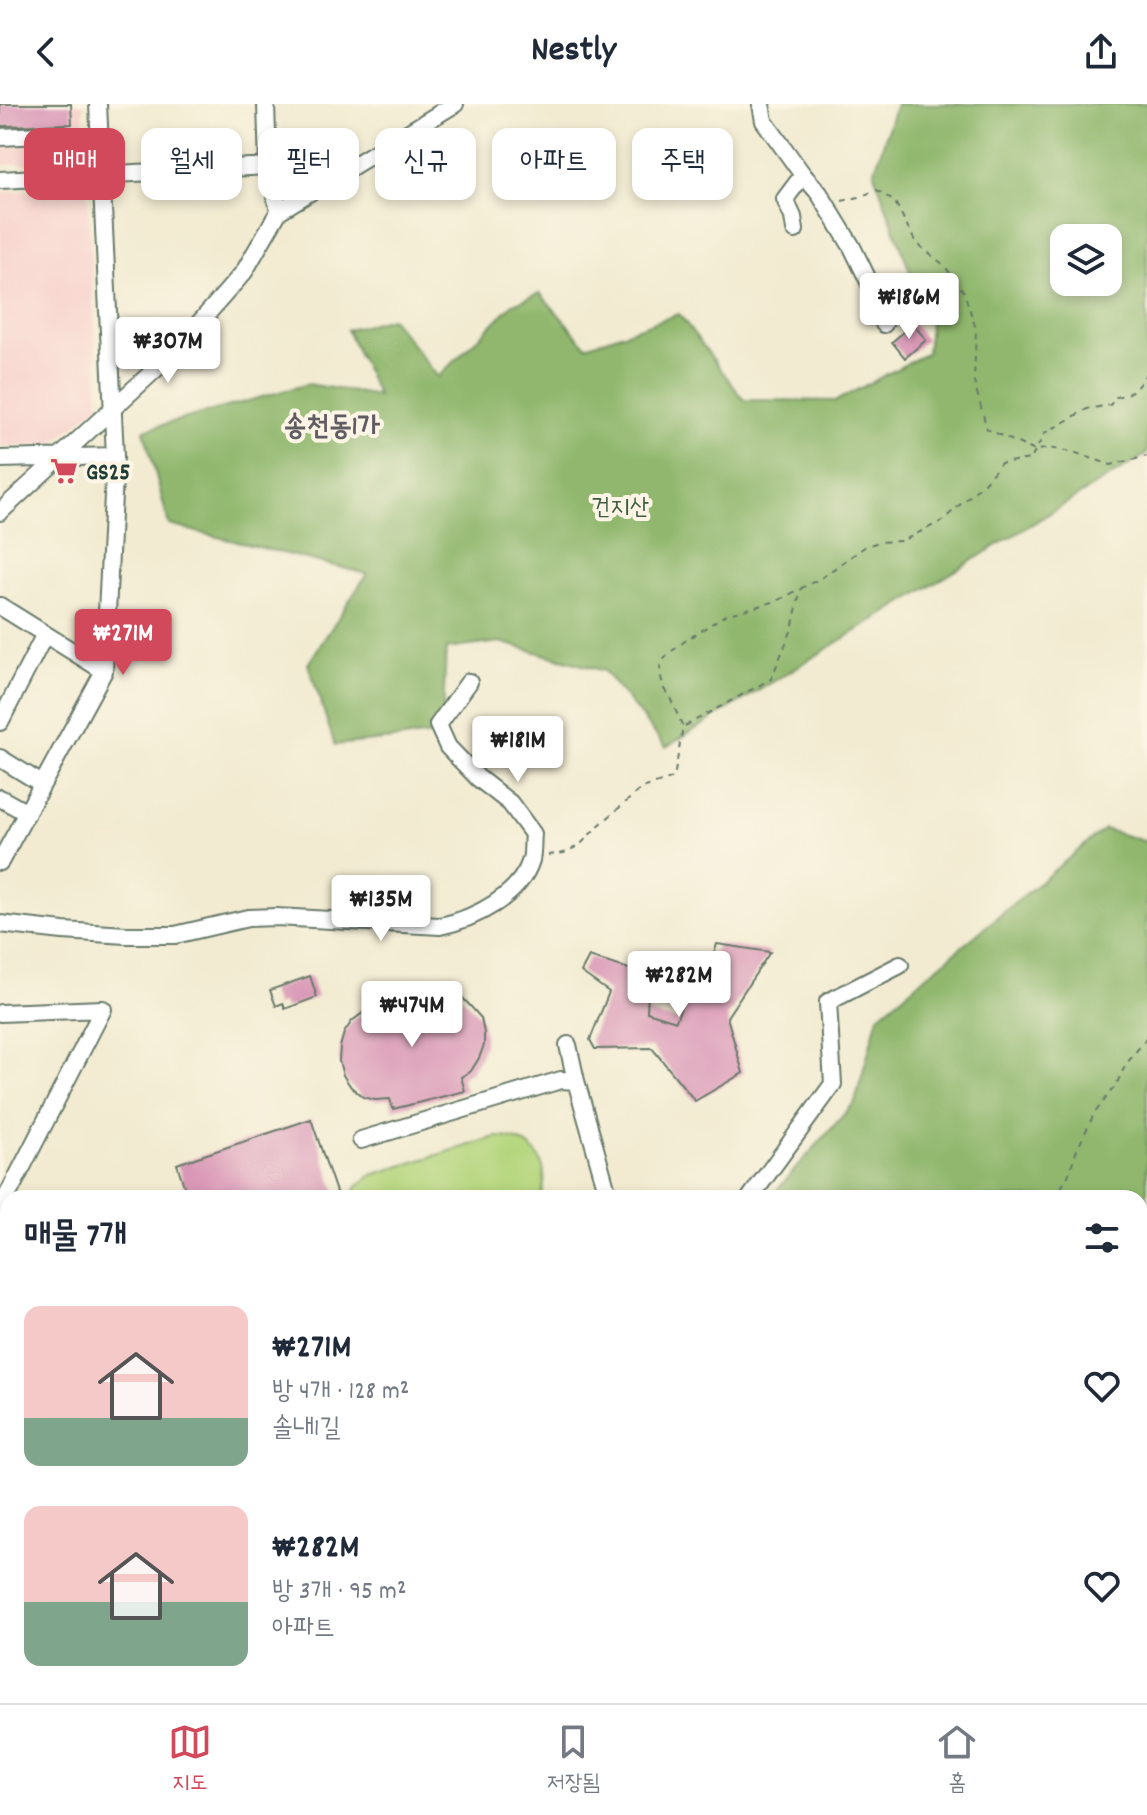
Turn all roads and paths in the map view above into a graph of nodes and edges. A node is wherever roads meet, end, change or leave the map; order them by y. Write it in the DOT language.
graph roads {
  1 [pos="98,104"];
  2 [pos="266,104"];
  3 [pos="455,104"];
  4 [pos="761,104"];
  5 [pos="99,128"];
  6 [pos="267,128"];
  7 [pos="24,136"];
  8 [pos="0,137"];
  9 [pos="258,166"];
  10 [pos="125,173"];
  11 [pos="803,175"];
  12 [pos="24,179"];
  13 [pos="0,180"];
  14 [pos="819,193"];
  15 [pos="103,200"];
  16 [pos="276,200"];
  17 [pos="279,211"];
  18 [pos="795,230"];
  19 [pos="884,324"];
  20 [pos="1147,372"];
  21 [pos="113,409"];
  22 [pos="1035,451"];
  23 [pos="115,456"];
  24 [pos="1147,456"];
  25 [pos="60,457"];
  26 [pos="0,459"];
  27 [pos="0,512"];
  28 [pos="802,588"];
  29 [pos="0,606"];
  30 [pos="45,634"];
  31 [pos="104,671"];
  32 [pos="469,682"];
  33 [pos="0,722"];
  34 [pos="683,727"];
  35 [pos="0,758"];
  36 [pos="42,784"];
  37 [pos="0,798"];
  38 [pos="27,813"];
  39 [pos="0,862"];
  40 [pos="527,868"];
  41 [pos="0,924"];
  42 [pos="900,965"];
  43 [pos="0,1013"];
  44 [pos="1147,1037"];
  45 [pos="568,1045"];
  46 [pos="576,1081"];
  47 [pos="361,1140"];
  48 [pos="10,1190"];
  49 [pos="607,1190"];
  50 [pos="756,1190"];
  51 [pos="1060,1190"];
  1 -- 5 [label="street"];
  2 -- 6 [label="street"];
  3 -- 17 [label="street"];
  4 -- 11 [label="street"];
  7 -- 8 [label="street"];
  9 -- 10 [label="street"];
  11 -- 14 [label="street"];
  11 -- 18 [label="street"];
  12 -- 13 [label="street"];
  14 -- 19 [label="street"];
  14 -- 22 [label="path"];
  15 -- 21 [label="street"];
  16 -- 17 [label="street"];
  17 -- 21 [label="street"];
  20 -- 22 [label="path"];
  21 -- 23 [label="street"];
  21 -- 25 [label="street"];
  22 -- 24 [label="path"];
  22 -- 28 [label="path"];
  23 -- 25 [label="street"];
  23 -- 31 [label="street"];
  25 -- 26 [label="street"];
  25 -- 27 [label="street"];
  28 -- 34 [label="path"];
  28 -- 34 [label="path"];
  29 -- 30 [label="street"];
  30 -- 31 [label="street"];
  30 -- 33 [label="street"];
  31 -- 36 [label="street"];
  32 -- 40 [label="street"];
  34 -- 40 [label="path"];
  35 -- 36 [label="street"];
  36 -- 38 [label="street"];
  37 -- 38 [label="street"];
  38 -- 39 [label="street"];
  40 -- 41 [label="street"];
  42 -- 50 [label="street"];
  43 -- 48 [label="street"];
  44 -- 51 [label="path"];
  45 -- 46 [label="street"];
  46 -- 47 [label="street"];
  46 -- 49 [label="street"];
}
